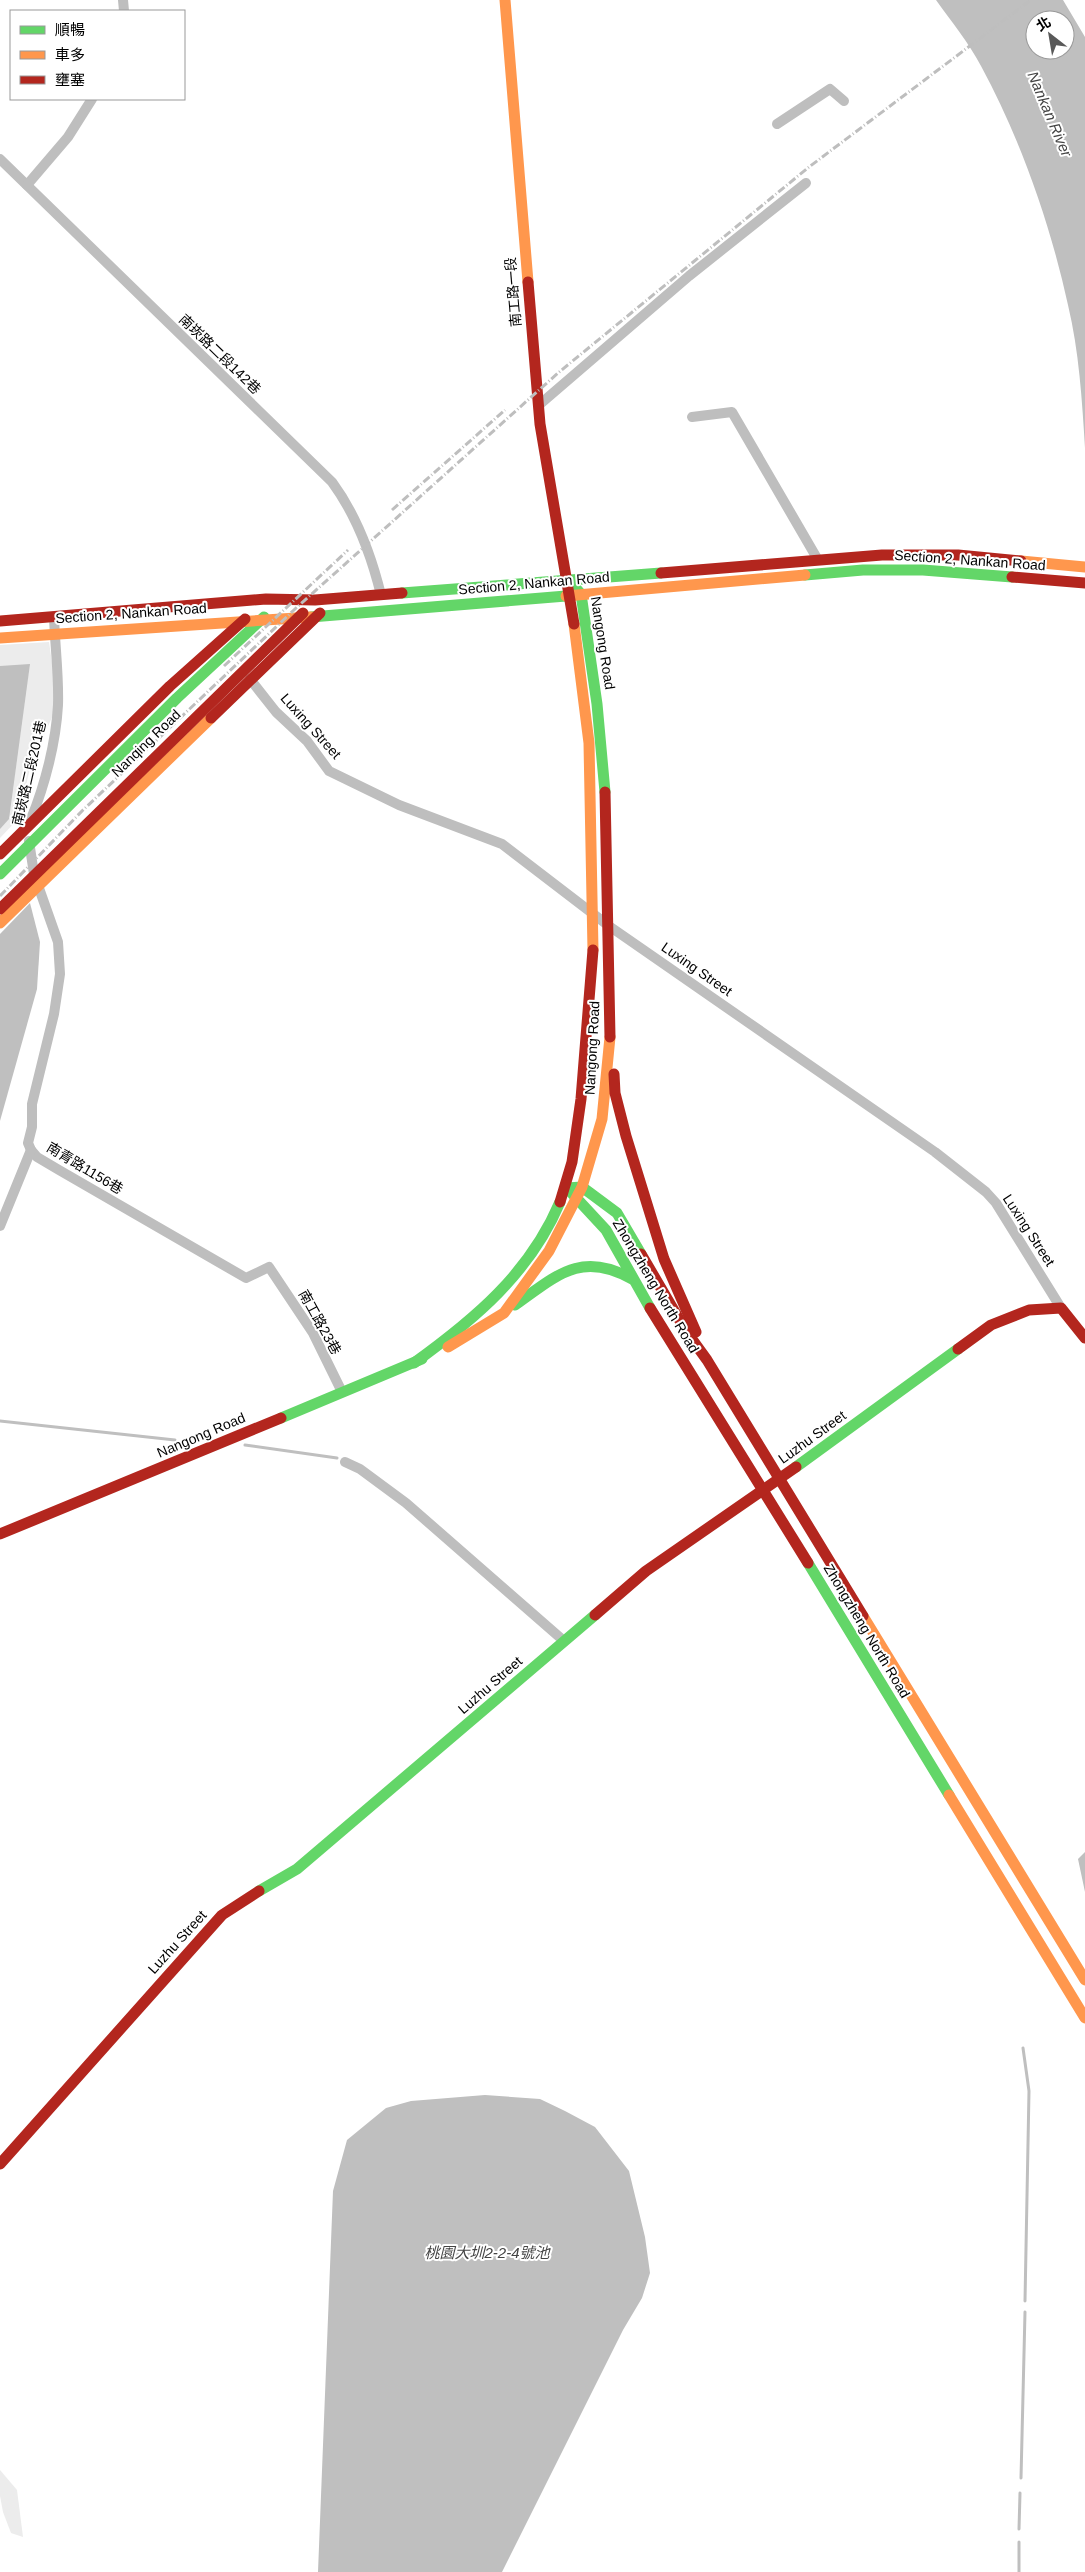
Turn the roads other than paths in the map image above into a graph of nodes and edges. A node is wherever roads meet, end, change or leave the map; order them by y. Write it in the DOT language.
graph roads {
  1 [pos="505,0"];
  2 [pos="91,100"];
  3 [pos="844,101"];
  4 [pos="777,124"];
  5 [pos="0,158"];
  6 [pos="806,183"];
  7 [pos="27,185"];
  8 [pos="539,405"];
  9 [pos="692,417"];
  10 [pos="818,560"];
  11 [pos="1085,566"];
  12 [pos="568,580"];
  13 [pos="1085,583"];
  14 [pos="576,594"];
  15 [pos="381,595"];
  16 [pos="266,599"];
  17 [pos="280,599"];
  18 [pos="332,599"];
  19 [pos="315,600"];
  20 [pos="301,616"];
  21 [pos="54,617"];
  22 [pos="316,617"];
  23 [pos="262,619"];
  24 [pos="0,620"];
  25 [pos="243,620"];
  26 [pos="55,633"];
  27 [pos="0,638"];
  28 [pos="250,679"];
  29 [pos="28,826"];
  30 [pos="29,845"];
  31 [pos="0,854"];
  32 [pos="0,874"];
  33 [pos="34,874"];
  34 [pos="38,886"];
  35 [pos="0,909"];
  36 [pos="593,914"];
  37 [pos="0,923"];
  38 [pos="609,926"];
  39 [pos="610,1032"];
  40 [pos="31,1150"];
  41 [pos="582,1187"];
  42 [pos="568,1188"];
  43 [pos="574,1201"];
  44 [pos="0,1226"];
  45 [pos="270,1267"];
  46 [pos="632,1279"];
  47 [pos="1061,1308"];
  48 [pos="504,1313"];
  49 [pos="1085,1338"];
  50 [pos="707,1360"];
  51 [pos="414,1363"];
  52 [pos="342,1392"];
  53 [pos="345,1462"];
  54 [pos="779,1480"];
  55 [pos="764,1490"];
  56 [pos="0,1534"];
  57 [pos="564,1641"];
  58 [pos="1085,1980"];
  59 [pos="1085,2018"];
  60 [pos="0,2164"];
  1 -- 8 [label="street, 南工路一段"];
  2 -- 7 [label="street"];
  3 -- 4 [label="street"];
  5 -- 7 [label="street, 南崁路二段142巷"];
  6 -- 8 [label="street"];
  7 -- 15 [label="street, 南崁路二段142巷"];
  8 -- 12 [label="street, 南工路一段"];
  9 -- 10 [label="street"];
  10 -- 11 [label="street, Section 2, Nankan Road"];
  10 -- 12 [label="street, Section 2, Nankan Road"];
  12 -- 14 [label="street, Nangong Road"];
  12 -- 15 [label="street, Section 2, Nankan Road"];
  13 -- 14 [label="street, Section 2, Nankan Road"];
  14 -- 22 [label="street, Section 2, Nankan Road"];
  14 -- 36 [label="street, Nangong Road"];
  14 -- 38 [label="street, Nangong Road"];
  15 -- 18 [label="street, Section 2, Nankan Road"];
  16 -- 17 [label="street, Section 2, Nankan Road"];
  16 -- 21 [label="street, Section 2, Nankan Road"];
  16 -- 25 [label="street"];
  17 -- 19 [label="street, Section 2, Nankan Road"];
  17 -- 23 [label="street, Nanqing Road"];
  18 -- 19 [label="street, Section 2, Nankan Road"];
  18 -- 22 [label="street"];
  19 -- 20 [label="street, Nanqing Road"];
  20 -- 22 [label="street, Section 2, Nankan Road"];
  20 -- 23 [label="street, Section 2, Nankan Road"];
  20 -- 33 [label="street, Nanqing Road"];
  21 -- 24 [label="street, Section 2, Nankan Road"];
  21 -- 26 [label="street, 南崁路二段201巷"];
  22 -- 28 [label="street"];
  23 -- 25 [label="street, Section 2, Nankan Road"];
  23 -- 30 [label="street, Nanqing Road"];
  25 -- 26 [label="street, Section 2, Nankan Road"];
  25 -- 29 [label="street"];
  26 -- 27 [label="street, Section 2, Nankan Road"];
  26 -- 29 [label="street, 南崁路二段201巷"];
  28 -- 34 [label="street"];
  28 -- 36 [label="street, Luxing Street"];
  29 -- 30 [label="street, 南崁路二段201巷"];
  29 -- 31 [label="street"];
  30 -- 32 [label="street, Nanqing Road"];
  30 -- 33 [label="street, 南青路1156巷"];
  33 -- 34 [label="street, 南青路1156巷"];
  33 -- 35 [label="street, Nanqing Road"];
  34 -- 37 [label="street"];
  34 -- 40 [label="street, 南青路1156巷"];
  36 -- 38 [label="street, Luxing Street"];
  36 -- 42 [label="street, Nangong Road"];
  38 -- 39 [label="street, Nangong Road"];
  38 -- 47 [label="street, Luxing Street"];
  39 -- 41 [label="street, Nangong Road"];
  39 -- 50 [label="street"];
  40 -- 44 [label="street"];
  40 -- 45 [label="street, 南青路1156巷"];
  41 -- 42 [label="street"];
  41 -- 43 [label="street, Nangong Road"];
  41 -- 50 [label="street, Zhongzheng North Road"];
  42 -- 43 [label="street, Zhongzheng North Road"];
  42 -- 51 [label="street, Nangong Road"];
  43 -- 46 [label="street, Zhongzheng North Road"];
  43 -- 48 [label="street, Nangong Road"];
  45 -- 52 [label="street, 南工路23巷"];
  46 -- 48 [label="street"];
  46 -- 55 [label="street, Zhongzheng North Road"];
  47 -- 49 [label="street, Luxing Street"];
  47 -- 54 [label="street, Luzhu Street"];
  48 -- 51 [label="street, Nangong Road"];
  50 -- 54 [label="street, Zhongzheng North Road"];
  51 -- 52 [label="street, Nangong Road"];
  52 -- 56 [label="street, Nangong Road"];
  53 -- 57 [label="street"];
  54 -- 55 [label="street, Luzhu Street"];
  54 -- 58 [label="street, Zhongzheng North Road"];
  55 -- 57 [label="street, Luzhu Street"];
  55 -- 59 [label="street, Zhongzheng North Road"];
  57 -- 60 [label="street, Luzhu Street"];
}
